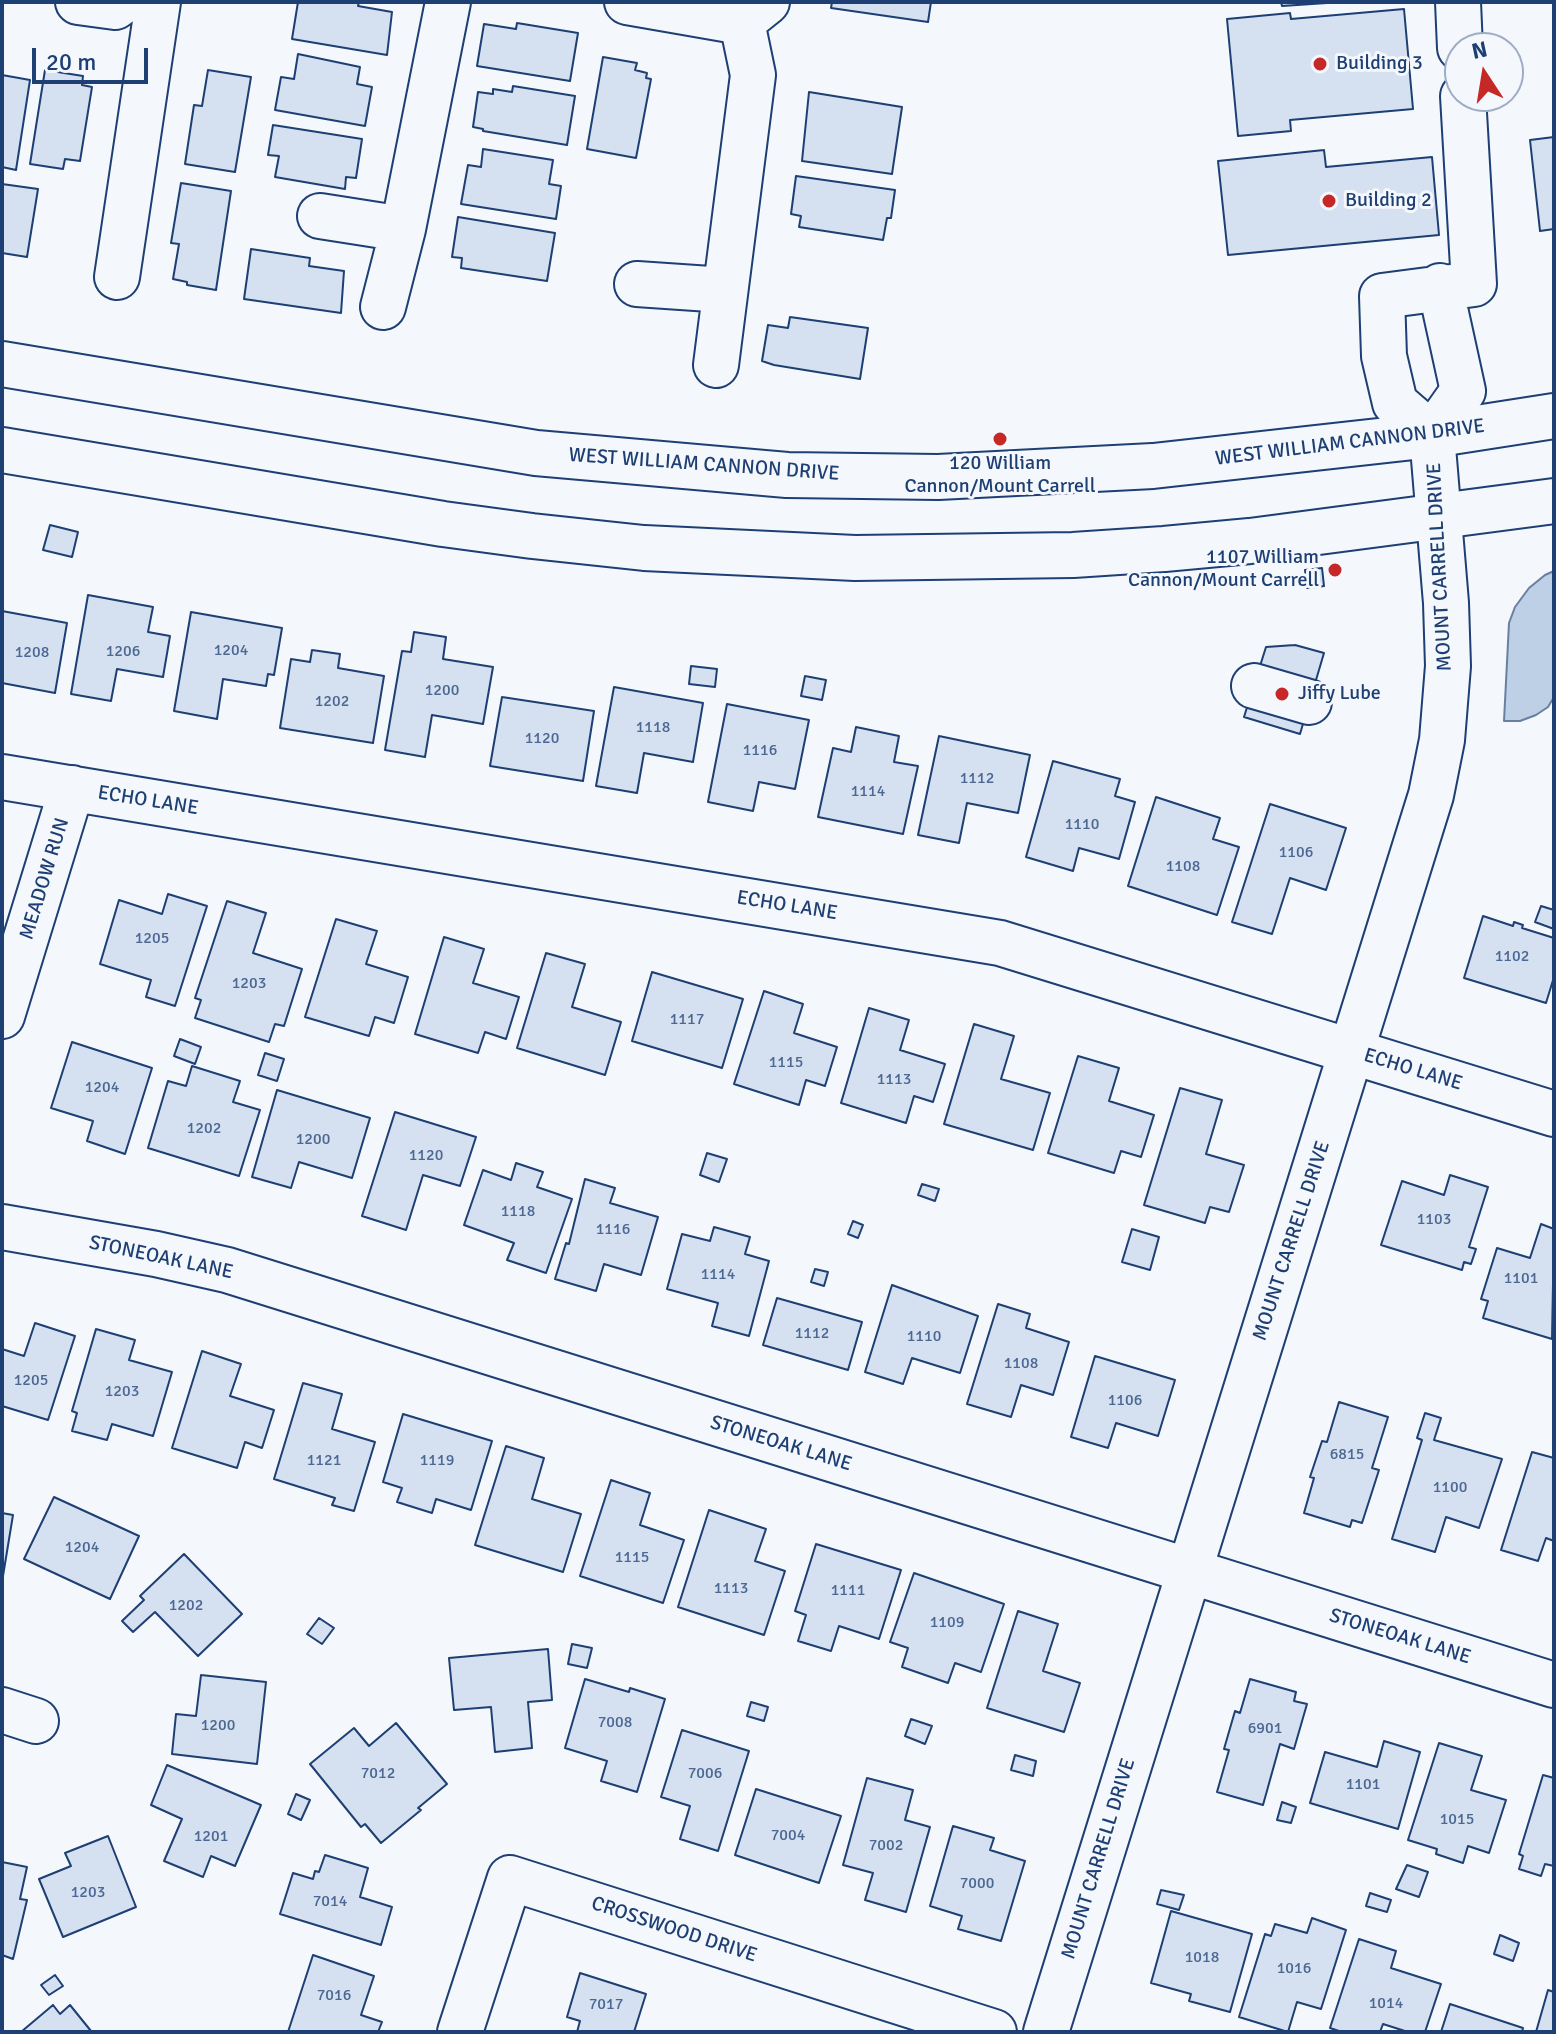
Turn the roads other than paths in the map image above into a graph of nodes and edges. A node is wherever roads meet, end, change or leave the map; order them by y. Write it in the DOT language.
graph roads {
  1 [pos="78,2"];
  2 [pos="122,2"];
  3 [pos="158,2"];
  4 [pos="448,2"];
  5 [pos="627,2"];
  6 [pos="1458,2"];
  7 [pos="754,12"];
  8 [pos="1459,32"];
  9 [pos="1464,112"];
  10 [pos="320,216"];
  11 [pos="403,229"];
  12 [pos="117,277"];
  13 [pos="637,284"];
  14 [pos="1440,286"];
  15 [pos="725,290"];
  16 [pos="383,307"];
  17 [pos="2,364"];
  18 [pos="716,365"];
  19 [pos="1554,416"];
  20 [pos="1432,435"];
  21 [pos="2,450"];
  22 [pos="1554,501"];
  23 [pos="1439,516"];
  24 [pos="1254,686"];
  25 [pos="1309,702"];
  26 [pos="2,777"];
  27 [pos="72,788"];
  28 [pos="2,1016"];
  29 [pos="1352,1051"];
  30 [pos="1554,1114"];
  31 [pos="2,1227"];
  32 [pos="1188,1571"];
  33 [pos="1554,1685"];
  34 [pos="460,2032"];
  35 [pos="994,2032"];
  36 [pos="1046,2032"];
  1 -- 2 [label="street"];
  3 -- 12 [label="street"];
  4 -- 11 [label="street"];
  5 -- 7 [label="street"];
  6 -- 8 [label="street"];
  7 -- 15 [label="street"];
  9 -- 14 [label="street"];
  10 -- 11 [label="street"];
  11 -- 16 [label="street"];
  13 -- 15 [label="street"];
  14 -- 20 [label="street"];
  14 -- 20 [label="street"];
  15 -- 18 [label="street"];
  17 -- 20 [label="street, WEST WILLIAM CANNON DRIVE"];
  19 -- 20 [label="street, WEST WILLIAM CANNON DRIVE"];
  20 -- 23 [label="street, MOUNT CARRELL DRIVE"];
  21 -- 23 [label="street"];
  22 -- 23 [label="street"];
  23 -- 29 [label="street, MOUNT CARRELL DRIVE"];
  24 -- 25 [label="street"];
  26 -- 27 [label="street, ECHO LANE"];
  27 -- 28 [label="street, MEADOW RUN"];
  27 -- 29 [label="street, ECHO LANE"];
  29 -- 30 [label="street, ECHO LANE"];
  29 -- 32 [label="street, MOUNT CARRELL DRIVE"];
  31 -- 32 [label="street, STONEOAK LANE"];
  32 -- 33 [label="street, STONEOAK LANE"];
  32 -- 36 [label="street, MOUNT CARRELL DRIVE"];
  34 -- 35 [label="street, CROSSWOOD DRIVE"];
}
